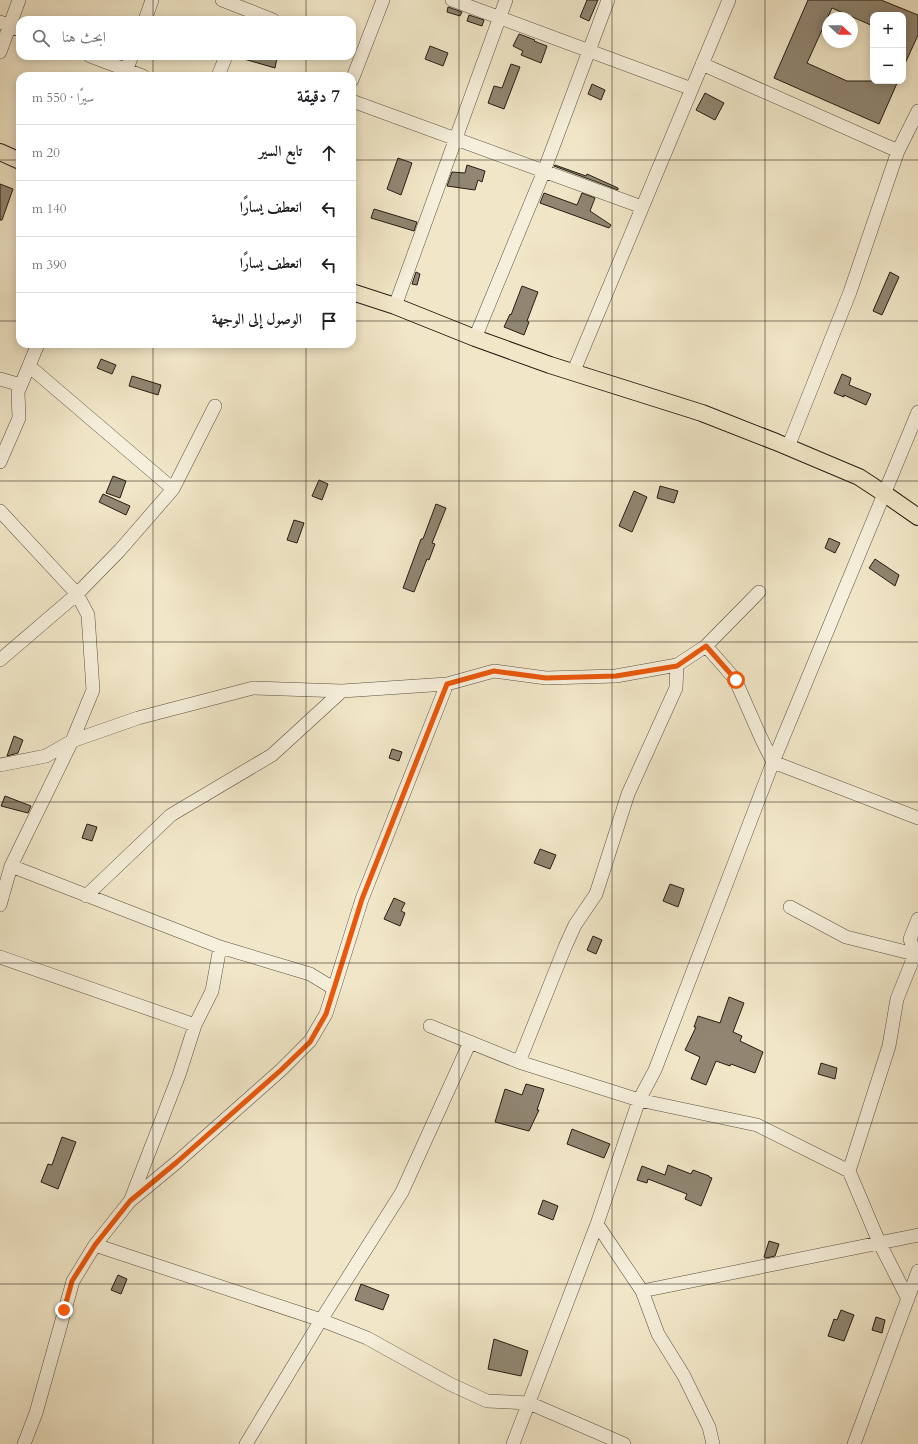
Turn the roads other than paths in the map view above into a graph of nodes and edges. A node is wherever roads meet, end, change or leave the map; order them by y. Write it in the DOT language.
graph roads {
  1 [pos="19,0"];
  2 [pos="152,0"];
  3 [pos="222,0"];
  4 [pos="383,0"];
  5 [pos="452,0"];
  6 [pos="506,0"];
  7 [pos="608,0"];
  8 [pos="729,0"];
  9 [pos="242,15"];
  10 [pos="146,16"];
  11 [pos="500,18"];
  12 [pos="10,26"];
  13 [pos="357,51"];
  14 [pos="589,51"];
  15 [pos="0,52"];
  16 [pos="100,60"];
  17 [pos="130,60"];
  18 [pos="224,60"];
  19 [pos="355,60"];
  20 [pos="702,64"];
  21 [pos="126,70"];
  22 [pos="132,72"];
  23 [pos="220,72"];
  24 [pos="353,72"];
  25 [pos="692,88"];
  26 [pos="356,102"];
  27 [pos="918,110"];
  28 [pos="456,139"];
  29 [pos="898,151"];
  30 [pos="0,152"];
  31 [pos="16,159"];
  32 [pos="544,171"];
  33 [pos="642,207"];
  34 [pos="356,293"];
  35 [pos="396,306"];
  36 [pos="475,338"];
  37 [pos="36,348"];
  38 [pos="29,366"];
  39 [pos="573,373"];
  40 [pos="0,378"];
  41 [pos="21,385"];
  42 [pos="215,406"];
  43 [pos="918,412"];
  44 [pos="788,447"];
  45 [pos="0,462"];
  46 [pos="173,489"];
  47 [pos="885,494"];
  48 [pos="0,511"];
  49 [pos="918,517"];
  50 [pos="759,592"];
  51 [pos="77,594"];
  52 [pos="706,646"];
  53 [pos="0,660"];
  54 [pos="677,666"];
  55 [pos="447,684"];
  56 [pos="342,691"];
  57 [pos="72,741"];
  58 [pos="773,762"];
  59 [pos="0,765"];
  60 [pos="918,818"];
  61 [pos="11,866"];
  62 [pos="86,896"];
  63 [pos="0,905"];
  64 [pos="790,907"];
  65 [pos="918,919"];
  66 [pos="220,947"];
  67 [pos="917,954"];
  68 [pos="0,957"];
  69 [pos="333,988"];
  70 [pos="195,1025"];
  71 [pos="430,1026"];
  72 [pos="470,1042"];
  73 [pos="519,1062"];
  74 [pos="639,1100"];
  75 [pos="849,1171"];
  76 [pos="130,1201"];
  77 [pos="597,1224"];
  78 [pos="918,1235"];
  79 [pos="879,1242"];
  80 [pos="95,1245"];
  81 [pos="918,1271"];
  82 [pos="642,1291"];
  83 [pos="908,1299"];
  84 [pos="320,1320"];
  85 [pos="529,1403"];
  86 [pos="24,1444"];
  87 [pos="246,1444"];
  88 [pos="513,1444"];
  89 [pos="624,1444"];
  90 [pos="713,1444"];
  91 [pos="854,1444"];
  1 -- 12 [label="street"];
  2 -- 10 [label="street"];
  3 -- 9 [label="street"];
  4 -- 13 [label="street"];
  5 -- 11 [label="street"];
  6 -- 11 [label="street"];
  7 -- 14 [label="street"];
  8 -- 20 [label="street"];
  11 -- 14 [label="street"];
  11 -- 28 [label="street"];
  12 -- 15 [label="street"];
  14 -- 25 [label="street"];
  14 -- 32 [label="street"];
  16 -- 21 [label="street"];
  17 -- 21 [label="street"];
  18 -- 23 [label="street"];
  19 -- 24 [label="street"];
  20 -- 25 [label="street"];
  20 -- 29 [label="street"];
  21 -- 22 [label="street"];
  25 -- 33 [label="street"];
  26 -- 28 [label="street"];
  27 -- 29 [label="street"];
  28 -- 32 [label="street"];
  28 -- 35 [label="street"];
  29 -- 44 [label="street"];
  30 -- 31 [label="main road"];
  32 -- 33 [label="street"];
  32 -- 36 [label="street"];
  33 -- 39 [label="street"];
  34 -- 35 [label="main road"];
  35 -- 36 [label="main road"];
  36 -- 39 [label="main road"];
  37 -- 38 [label="street"];
  38 -- 41 [label="street"];
  38 -- 46 [label="street"];
  39 -- 44 [label="main road"];
  40 -- 41 [label="street"];
  41 -- 45 [label="street"];
  42 -- 46 [label="street"];
  43 -- 47 [label="street"];
  44 -- 47 [label="main road"];
  46 -- 51 [label="street"];
  47 -- 49 [label="main road"];
  47 -- 58 [label="street"];
  48 -- 51 [label="street"];
  50 -- 52 [label="street"];
  51 -- 53 [label="street"];
  51 -- 57 [label="street"];
  52 -- 54 [label="street"];
  52 -- 58 [label="street"];
  54 -- 55 [label="street"];
  54 -- 73 [label="street"];
  55 -- 56 [label="street"];
  55 -- 69 [label="street"];
  56 -- 57 [label="street"];
  56 -- 62 [label="street"];
  57 -- 59 [label="street"];
  57 -- 61 [label="street"];
  58 -- 60 [label="street"];
  58 -- 74 [label="street"];
  61 -- 62 [label="street"];
  61 -- 63 [label="street"];
  62 -- 66 [label="street"];
  64 -- 67 [label="street"];
  65 -- 67 [label="street"];
  66 -- 69 [label="street"];
  66 -- 70 [label="street"];
  67 -- 75 [label="street"];
  68 -- 70 [label="street"];
  69 -- 76 [label="street"];
  70 -- 76 [label="street"];
  71 -- 72 [label="street"];
  72 -- 73 [label="street"];
  72 -- 84 [label="street"];
  73 -- 74 [label="street"];
  74 -- 75 [label="street"];
  74 -- 77 [label="street"];
  75 -- 79 [label="street"];
  76 -- 80 [label="street"];
  77 -- 82 [label="street"];
  77 -- 85 [label="street"];
  78 -- 79 [label="street"];
  79 -- 82 [label="street"];
  79 -- 83 [label="street"];
  80 -- 84 [label="street"];
  80 -- 86 [label="street"];
  81 -- 83 [label="street"];
  82 -- 90 [label="street"];
  83 -- 91 [label="street"];
  84 -- 85 [label="street"];
  84 -- 87 [label="street"];
  85 -- 88 [label="street"];
  85 -- 89 [label="street"];
}
